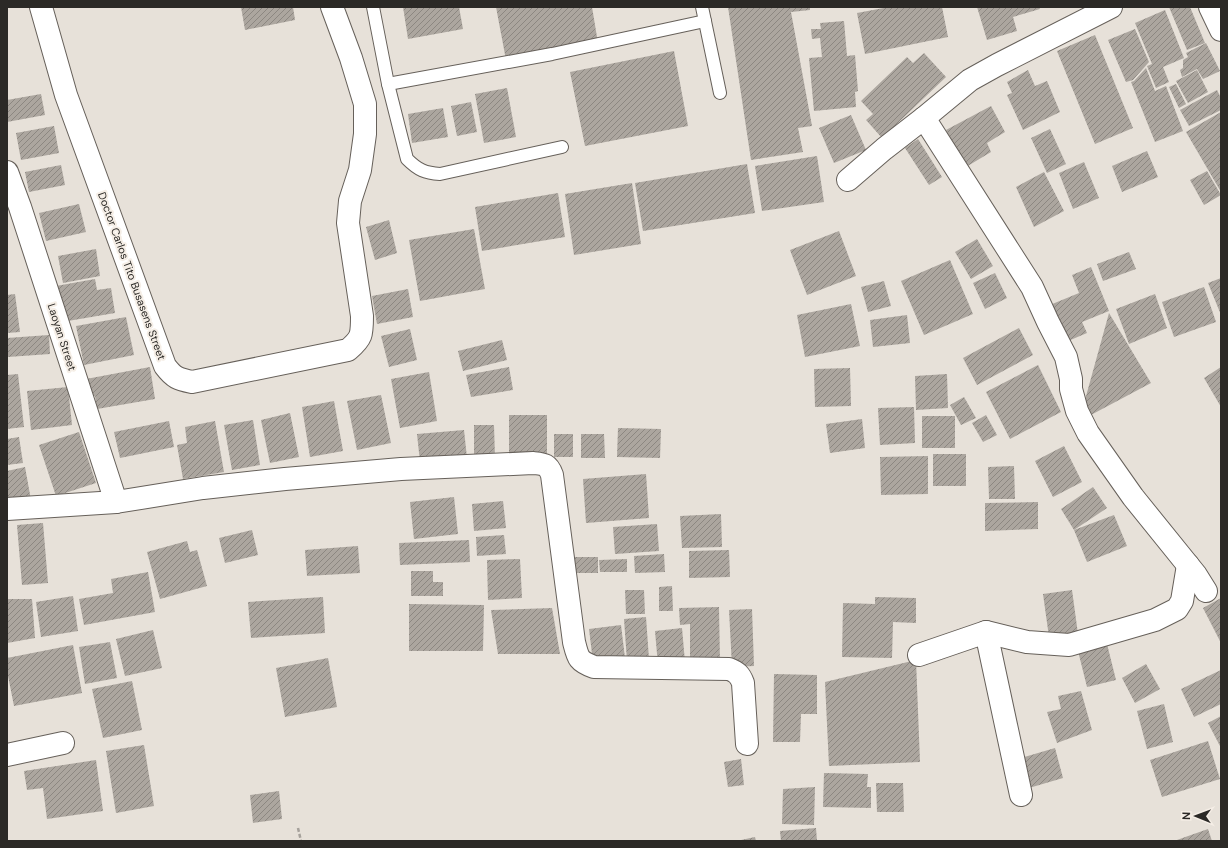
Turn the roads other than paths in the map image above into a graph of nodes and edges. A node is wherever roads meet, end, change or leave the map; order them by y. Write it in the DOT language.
graph roads {
  1 [pos="41,7"];
  2 [pos="332,7"];
  3 [pos="373,7"];
  4 [pos="702,7"];
  5 [pos="1111,7"];
  6 [pos="1210,7"];
  7 [pos="705,21"];
  8 [pos="1221,30"];
  9 [pos="388,84"];
  10 [pos="720,92"];
  11 [pos="924,118"];
  12 [pos="562,147"];
  13 [pos="7,172"];
  14 [pos="848,180"];
  15 [pos="116,502"];
  16 [pos="7,509"];
  17 [pos="1188,565"];
  18 [pos="1206,591"];
  19 [pos="986,632"];
  20 [pos="919,655"];
  21 [pos="63,743"];
  22 [pos="747,744"];
  23 [pos="7,755"];
  24 [pos="1021,795"];
  1 -- 2 [label="street, Doctor Carlos Tito Busasens Street"];
  3 -- 9 [label="lane"];
  4 -- 7 [label="lane"];
  5 -- 11 [label="street"];
  6 -- 8 [label="street"];
  7 -- 9 [label="lane"];
  7 -- 10 [label="lane"];
  9 -- 12 [label="lane"];
  11 -- 14 [label="street"];
  11 -- 17 [label="street"];
  13 -- 15 [label="street, Laoyan Street"];
  15 -- 16 [label="street"];
  15 -- 22 [label="street"];
  17 -- 18 [label="street"];
  17 -- 19 [label="street"];
  19 -- 20 [label="street"];
  19 -- 24 [label="street"];
  21 -- 23 [label="street"];
}
